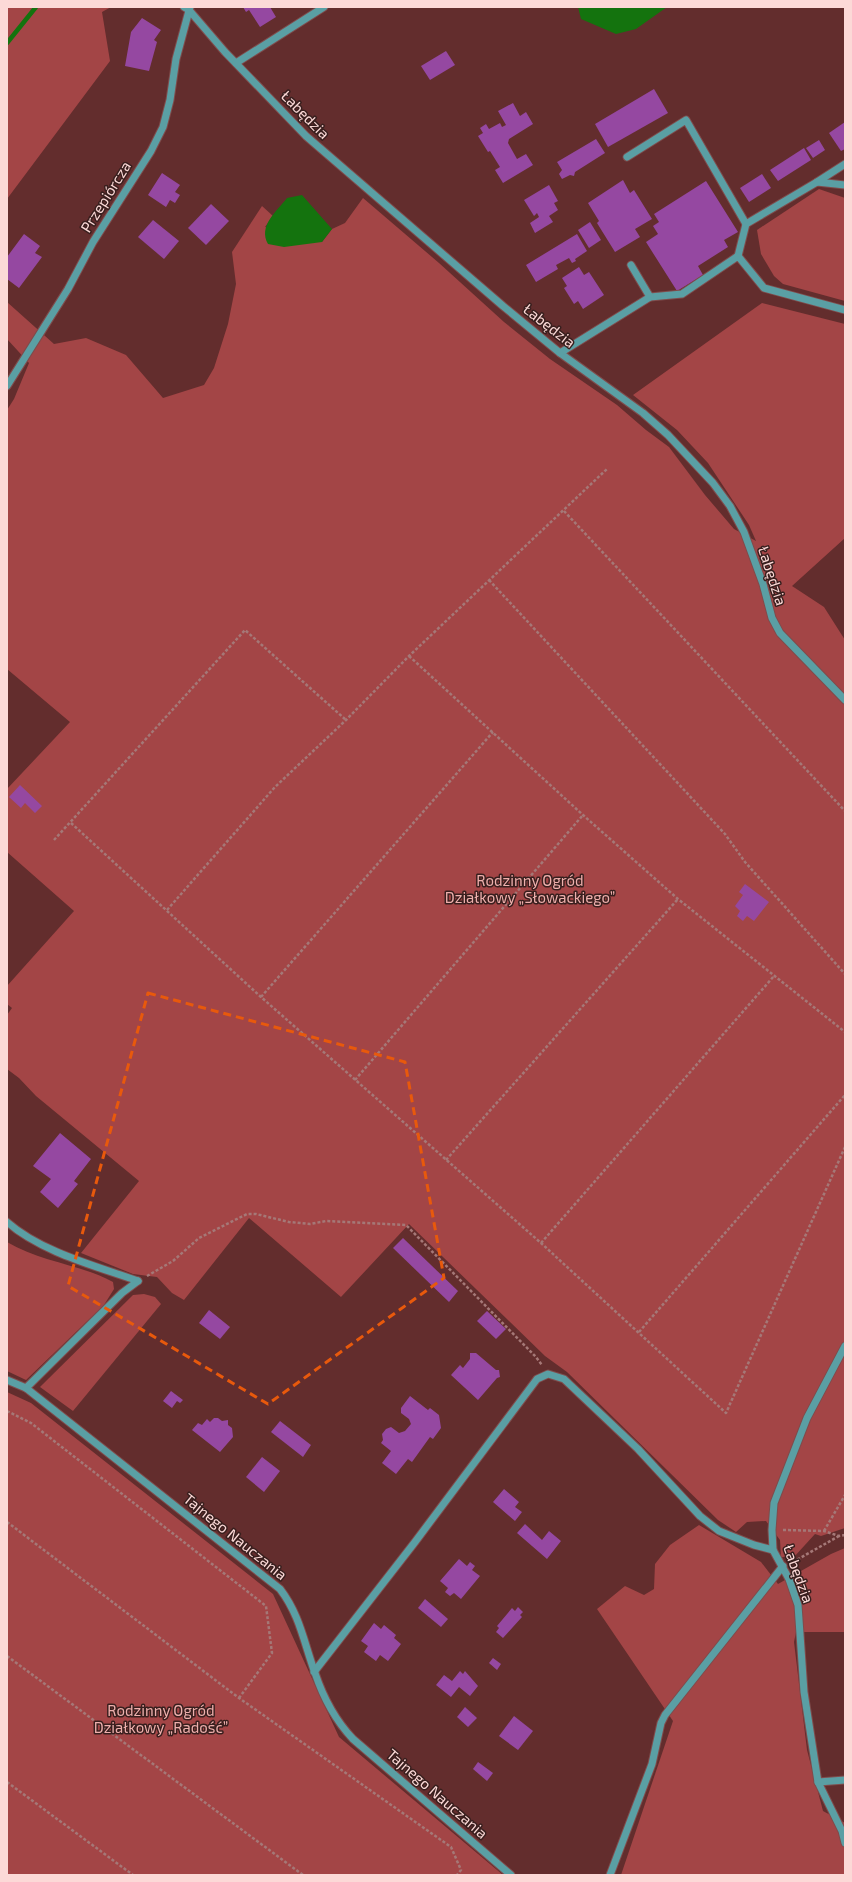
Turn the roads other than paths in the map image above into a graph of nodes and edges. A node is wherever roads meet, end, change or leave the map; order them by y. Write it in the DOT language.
graph roads {
  1 [pos="324,7"];
  2 [pos="188,8"];
  3 [pos="236,63"];
  4 [pos="626,157"];
  5 [pos="845,164"];
  6 [pos="817,182"];
  7 [pos="845,185"];
  8 [pos="746,224"];
  9 [pos="738,256"];
  10 [pos="631,265"];
  11 [pos="650,297"];
  12 [pos="845,310"];
  13 [pos="560,353"];
  14 [pos="7,386"];
  15 [pos="845,700"];
  16 [pos="7,1222"];
  17 [pos="845,1346"];
  18 [pos="7,1380"];
  19 [pos="26,1388"];
  20 [pos="773,1550"];
  21 [pos="783,1566"];
  22 [pos="314,1672"];
  23 [pos="845,1780"];
  24 [pos="818,1782"];
  25 [pos="845,1843"];
  26 [pos="511,1875"];
  27 [pos="610,1875"];
  1 -- 3 [label="street"];
  2 -- 3 [label="street, Łabędzia"];
  2 -- 14 [label="street, Przepiórcza"];
  3 -- 13 [label="street, Łabędzia"];
  4 -- 8 [label="street"];
  5 -- 6 [label="street"];
  6 -- 7 [label="street"];
  6 -- 8 [label="street"];
  8 -- 9 [label="street"];
  9 -- 11 [label="street"];
  9 -- 12 [label="street"];
  10 -- 11 [label="street"];
  11 -- 13 [label="street"];
  13 -- 15 [label="street, Łabędzia"];
  16 -- 19 [label="street"];
  17 -- 20 [label="street, Łabędzia"];
  18 -- 19 [label="street, Tajnego Nauczania"];
  19 -- 22 [label="street, Tajnego Nauczania"];
  20 -- 21 [label="street, Łabędzia"];
  20 -- 22 [label="street"];
  21 -- 24 [label="street, Łabędzia"];
  21 -- 27 [label="street"];
  22 -- 26 [label="street, Tajnego Nauczania"];
  23 -- 24 [label="street"];
  24 -- 25 [label="street, Łabędzia"];
}
